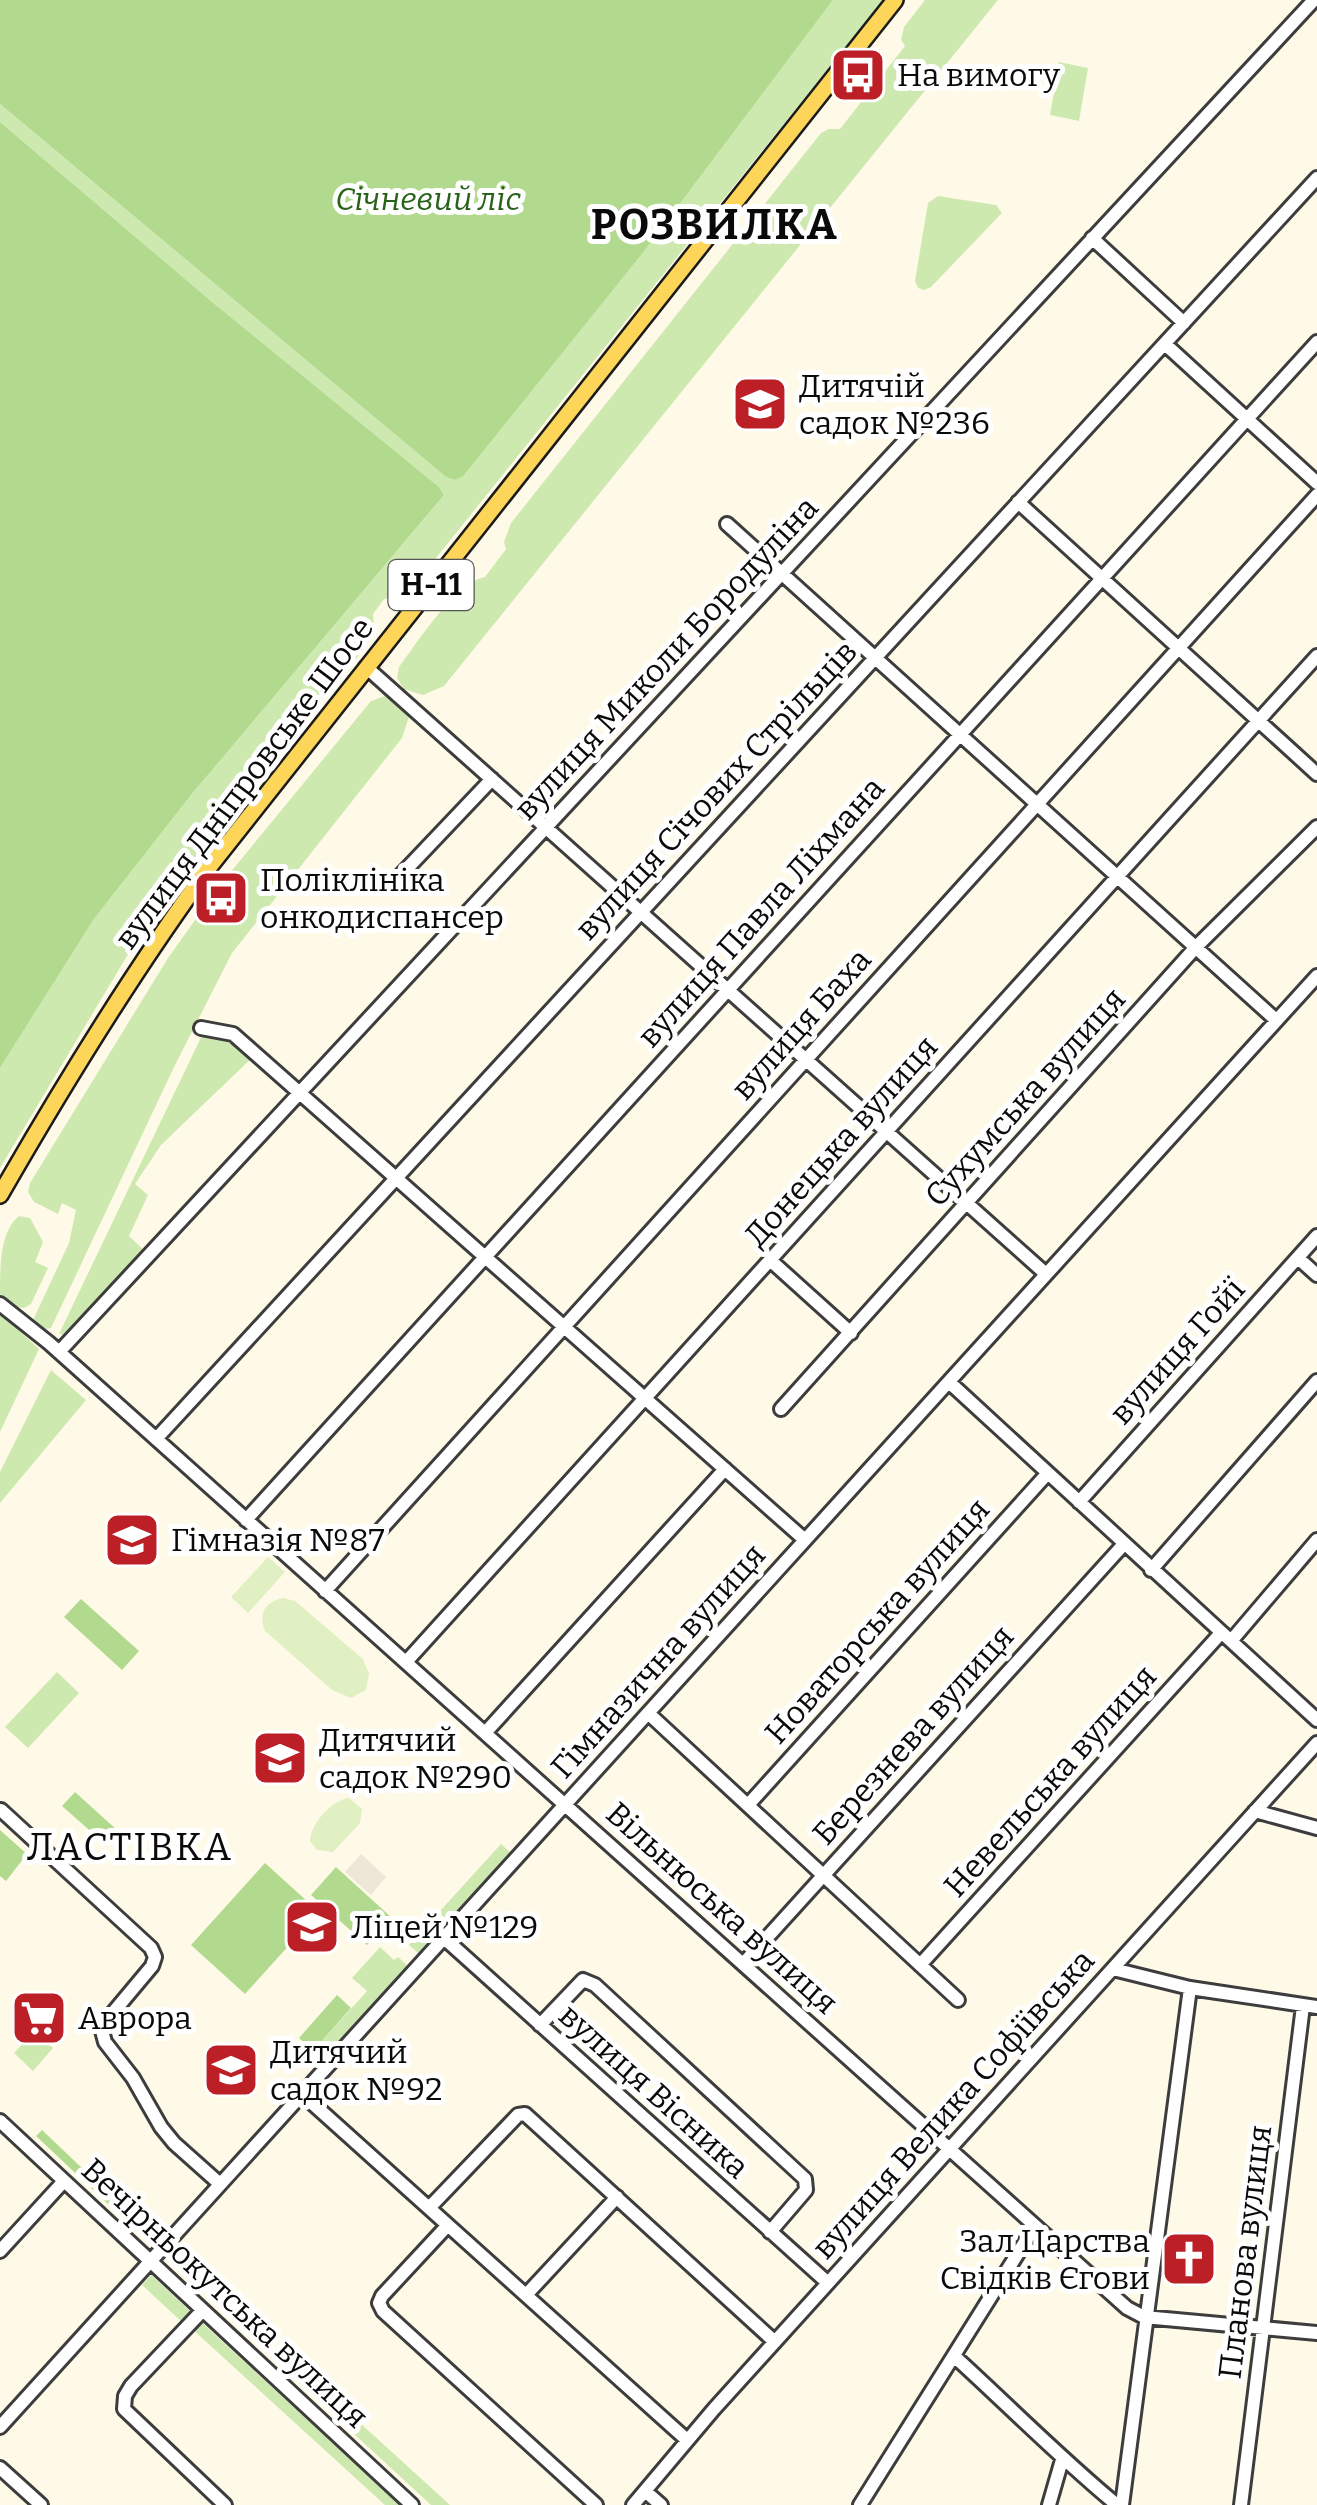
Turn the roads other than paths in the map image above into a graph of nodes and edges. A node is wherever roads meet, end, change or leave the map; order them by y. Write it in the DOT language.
graph roads {
  1 [pos="895,0"];
  2 [pos="1314,0"];
  3 [pos="1316,182"];
  4 [pos="1092,238"];
  5 [pos="1184,323"];
  6 [pos="1317,342"];
  7 [pos="1164,344"];
  8 [pos="1247,419"];
  9 [pos="1317,483"];
  10 [pos="1317,495"];
  11 [pos="1018,502"];
  12 [pos="728,524"];
  13 [pos="783,572"];
  14 [pos="1102,579"];
  15 [pos="1178,649"];
  16 [pos="1317,656"];
  17 [pos="876,657"];
  18 [pos="366,666"];
  19 [pos="1259,720"];
  20 [pos="961,734"];
  21 [pos="1317,774"];
  22 [pos="492,780"];
  23 [pos="1038,804"];
  24 [pos="1317,827"];
  25 [pos="546,828"];
  26 [pos="1118,876"];
  27 [pos="398,878"];
  28 [pos="641,912"];
  29 [pos="1196,947"];
  30 [pos="1317,976"];
  31 [pos="728,990"];
  32 [pos="1276,1020"];
  33 [pos="201,1028"];
  34 [pos="806,1060"];
  35 [pos="300,1093"];
  36 [pos="886,1132"];
  37 [pos="396,1178"];
  38 [pos="0,1194"];
  39 [pos="967,1204"];
  40 [pos="1317,1236"];
  41 [pos="485,1257"];
  42 [pos="1298,1258"];
  43 [pos="770,1260"];
  44 [pos="1046,1274"];
  45 [pos="1317,1275"];
  46 [pos="0,1304"];
  47 [pos="564,1327"];
  48 [pos="851,1333"];
  49 [pos="59,1352"];
  50 [pos="1317,1381"];
  51 [pos="949,1382"];
  52 [pos="645,1398"];
  53 [pos="781,1410"];
  54 [pos="156,1439"];
  55 [pos="725,1469"];
  56 [pos="1048,1474"];
  57 [pos="1079,1502"];
  58 [pos="246,1520"];
  59 [pos="805,1540"];
  60 [pos="1317,1540"];
  61 [pos="1124,1544"];
  62 [pos="1151,1570"];
  63 [pos="326,1591"];
  64 [pos="1226,1637"];
  65 [pos="406,1662"];
  66 [pos="648,1713"];
  67 [pos="1317,1720"];
  68 [pos="485,1734"];
  69 [pos="1317,1743"];
  70 [pos="565,1804"];
  71 [pos="748,1805"];
  72 [pos="1,1810"];
  73 [pos="1255,1811"];
  74 [pos="1317,1828"];
  75 [pos="824,1875"];
  76 [pos="444,1938"];
  77 [pos="743,1964"];
  78 [pos="920,1966"];
  79 [pos="1113,1968"];
  80 [pos="1190,1988"];
  81 [pos="958,2000"];
  82 [pos="1310,2007"];
  83 [pos="540,2025"];
  84 [pos="302,2094"];
  85 [pos="0,2121"];
  86 [pos="950,2149"];
  87 [pos="64,2180"];
  88 [pos="220,2184"];
  89 [pos="617,2197"];
  90 [pos="429,2208"];
  91 [pos="448,2225"];
  92 [pos="1035,2226"];
  93 [pos="770,2232"];
  94 [pos="0,2251"];
  95 [pos="150,2261"];
  96 [pos="828,2284"];
  97 [pos="526,2296"];
  98 [pos="203,2310"];
  99 [pos="1144,2316"];
  100 [pos="1263,2328"];
  101 [pos="1317,2333"];
  102 [pos="775,2342"];
  103 [pos="954,2356"];
  104 [pos="0,2427"];
  105 [pos="687,2440"];
  106 [pos="1062,2460"];
  107 [pos="0,2468"];
  108 [pos="645,2491"];
  109 [pos="41,2505"];
  110 [pos="225,2505"];
  111 [pos="412,2505"];
  112 [pos="596,2505"];
  113 [pos="633,2505"];
  114 [pos="660,2505"];
  115 [pos="860,2505"];
  116 [pos="1050,2505"];
  117 [pos="1120,2505"];
  118 [pos="1241,2505"];
  1 -- 18 [label="main road, вулиця Дніпровське Шосе / Н-11"];
  2 -- 4 [label="street, вулиця Миколи Бородуліна"];
  3 -- 5 [label="street, вулиця Січових Стрільців"];
  4 -- 5 [label="street"];
  4 -- 13 [label="street, вулиця Миколи Бородуліна"];
  5 -- 7 [label="street, вулиця Січових Стрільців"];
  6 -- 8 [label="street, вулиця Павла Ліхмана"];
  7 -- 8 [label="street"];
  7 -- 11 [label="street, вулиця Січових Стрільців"];
  8 -- 9 [label="street"];
  8 -- 14 [label="street, вулиця Павла Ліхмана"];
  10 -- 15 [label="street, вулиця Баха"];
  11 -- 14 [label="street"];
  11 -- 17 [label="street, вулиця Січових Стрільців"];
  12 -- 13 [label="street"];
  13 -- 17 [label="street"];
  13 -- 25 [label="street, вулиця Миколи Бородуліна"];
  14 -- 15 [label="street"];
  14 -- 20 [label="street, вулиця Павла Ліхмана"];
  15 -- 19 [label="street"];
  15 -- 23 [label="street, вулиця Баха"];
  16 -- 19 [label="street, Донецька вулиця"];
  17 -- 20 [label="street"];
  17 -- 28 [label="street, вулиця Січових Стрільців"];
  18 -- 22 [label="street"];
  18 -- 38 [label="main road, вулиця Дніпровське Шосе / Н-11"];
  19 -- 21 [label="street"];
  19 -- 26 [label="street, Донецька вулиця"];
  20 -- 23 [label="street"];
  20 -- 31 [label="street, вулиця Павла Ліхмана"];
  22 -- 25 [label="street"];
  22 -- 27 [label="street"];
  23 -- 26 [label="street"];
  23 -- 34 [label="street, вулиця Баха"];
  24 -- 29 [label="street, Сухумська вулиця"];
  25 -- 28 [label="street"];
  25 -- 35 [label="street, вулиця Миколи Бородуліна"];
  26 -- 29 [label="street"];
  26 -- 36 [label="street, Донецька вулиця"];
  28 -- 31 [label="street"];
  28 -- 37 [label="street, вулиця Січових Стрільців"];
  29 -- 32 [label="street"];
  29 -- 39 [label="street, Сухумська вулиця"];
  30 -- 32 [label="street, Гімназична вулиця"];
  31 -- 34 [label="street"];
  31 -- 41 [label="street, вулиця Павла Ліхмана"];
  32 -- 44 [label="street, Гімназична вулиця"];
  33 -- 35 [label="street"];
  34 -- 36 [label="street"];
  34 -- 47 [label="street, вулиця Баха"];
  35 -- 37 [label="street"];
  35 -- 49 [label="street, вулиця Миколи Бородуліна"];
  36 -- 39 [label="street"];
  36 -- 43 [label="street, Донецька вулиця"];
  37 -- 41 [label="street"];
  37 -- 54 [label="street, вулиця Січових Стрільців"];
  39 -- 44 [label="street"];
  39 -- 48 [label="street, Сухумська вулиця"];
  40 -- 42 [label="street, вулиця Гойї"];
  41 -- 47 [label="street"];
  41 -- 58 [label="street, вулиця Павла Ліхмана"];
  42 -- 45 [label="street"];
  42 -- 57 [label="street, вулиця Гойї"];
  43 -- 48 [label="street"];
  43 -- 52 [label="street, Донецька вулиця"];
  44 -- 51 [label="street, Гімназична вулиця"];
  46 -- 49 [label="street, Вільнюська вулиця"];
  47 -- 52 [label="street"];
  47 -- 63 [label="street, вулиця Баха"];
  48 -- 53 [label="street, Сухумська вулиця"];
  49 -- 54 [label="street, Вільнюська вулиця"];
  50 -- 62 [label="street"];
  51 -- 56 [label="street"];
  51 -- 59 [label="street, Гімназична вулиця"];
  52 -- 55 [label="street"];
  52 -- 65 [label="street, Донецька вулиця"];
  54 -- 58 [label="street, Вільнюська вулиця"];
  55 -- 59 [label="street"];
  55 -- 68 [label="street"];
  56 -- 57 [label="street"];
  56 -- 71 [label="street, Новаторська вулиця"];
  57 -- 61 [label="street"];
  58 -- 63 [label="street, Вільнюська вулиця"];
  59 -- 66 [label="street, Гімназична вулиця"];
  60 -- 64 [label="street, Невельська вулиця"];
  61 -- 62 [label="street"];
  61 -- 75 [label="street, Березнева вулиця"];
  62 -- 64 [label="street"];
  63 -- 65 [label="street, Вільнюська вулиця"];
  64 -- 67 [label="street"];
  64 -- 78 [label="street, Невельська вулиця"];
  65 -- 68 [label="street, Вільнюська вулиця"];
  66 -- 70 [label="street, Гімназична вулиця"];
  66 -- 71 [label="street"];
  68 -- 70 [label="street, Вільнюська вулиця"];
  69 -- 73 [label="street, вулиця Велика Софіївська"];
  70 -- 76 [label="street, Гімназична вулиця"];
  70 -- 77 [label="street, Вільнюська вулиця"];
  71 -- 75 [label="street"];
  72 -- 88 [label="street"];
  73 -- 74 [label="street"];
  73 -- 79 [label="street, вулиця Велика Софіївська"];
  75 -- 77 [label="street, Березнева вулиця"];
  75 -- 78 [label="street"];
  76 -- 83 [label="street, вулиця Вісника"];
  76 -- 84 [label="street, Гімназична вулиця"];
  77 -- 86 [label="street, Вільнюська вулиця"];
  78 -- 81 [label="street"];
  79 -- 80 [label="street"];
  79 -- 86 [label="street, вулиця Велика Софіївська"];
  80 -- 82 [label="street"];
  80 -- 99 [label="street"];
  82 -- 100 [label="street, Планова вулиця"];
  83 -- 93 [label="street, вулиця Вісника"];
  83 -- 93 [label="street"];
  84 -- 88 [label="street, Гімназична вулиця"];
  84 -- 90 [label="street"];
  85 -- 87 [label="street, Вечірньокутська вулиця"];
  86 -- 92 [label="street, Вільнюська вулиця"];
  86 -- 96 [label="street, вулиця Велика Софіївська"];
  87 -- 94 [label="street"];
  87 -- 95 [label="street, Вечірньокутська вулиця"];
  88 -- 95 [label="street, Гімназична вулиця"];
  89 -- 90 [label="street"];
  89 -- 97 [label="street"];
  89 -- 102 [label="street"];
  90 -- 91 [label="street"];
  91 -- 97 [label="street"];
  91 -- 112 [label="street"];
  92 -- 99 [label="street, Вільнюська вулиця"];
  92 -- 103 [label="street"];
  93 -- 96 [label="street, вулиця Вісника"];
  95 -- 98 [label="street, Вечірньокутська вулиця"];
  95 -- 104 [label="street, Гімназична вулиця"];
  96 -- 102 [label="street, вулиця Велика Софіївська"];
  97 -- 105 [label="street"];
  98 -- 110 [label="street"];
  98 -- 111 [label="street, Вечірньокутська вулиця"];
  99 -- 100 [label="street, Вільнюська вулиця"];
  99 -- 117 [label="street"];
  100 -- 101 [label="street, Вільнюська вулиця"];
  100 -- 118 [label="street, Планова вулиця"];
  102 -- 105 [label="street, вулиця Велика Софіївська"];
  103 -- 106 [label="street"];
  103 -- 115 [label="street"];
  105 -- 108 [label="street, вулиця Велика Софіївська"];
  106 -- 116 [label="street"];
  106 -- 117 [label="street"];
  107 -- 109 [label="street"];
  108 -- 113 [label="street, вулиця Велика Софіївська"];
  108 -- 114 [label="street"];
}
